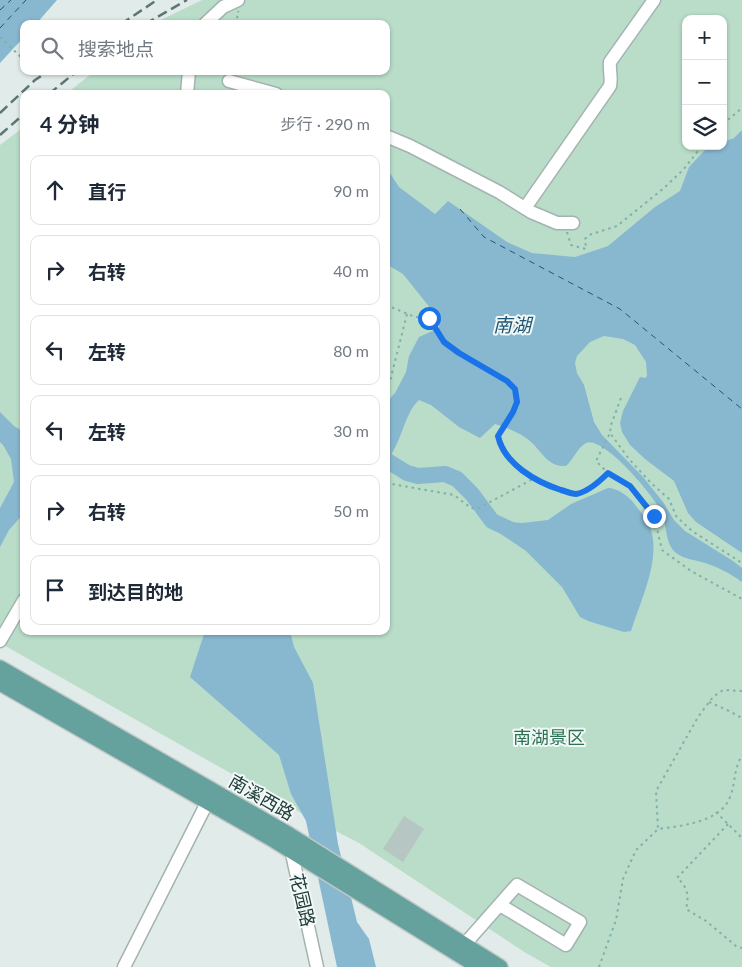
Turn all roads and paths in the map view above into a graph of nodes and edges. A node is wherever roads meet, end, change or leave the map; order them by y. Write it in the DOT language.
graph roads {
  1 [pos="238,0"];
  2 [pos="651,2"];
  3 [pos="209,20"];
  4 [pos="0,37"];
  5 [pos="20,55"];
  6 [pos="189,75"];
  7 [pos="229,81"];
  8 [pos="187,90"];
  9 [pos="262,90"];
  10 [pos="742,108"];
  11 [pos="727,121"];
  12 [pos="390,138"];
  13 [pos="699,150"];
  14 [pos="525,208"];
  15 [pos="568,223"];
  16 [pos="390,307"];
  17 [pos="406,314"];
  18 [pos="390,381"];
  19 [pos="621,398"];
  20 [pos="610,433"];
  21 [pos="608,473"];
  22 [pos="534,478"];
  23 [pos="390,484"];
  24 [pos="742,562"];
  25 [pos="742,599"];
  26 [pos="20,607"];
  27 [pos="0,641"];
  28 [pos="0,668"];
  29 [pos="0,683"];
  30 [pos="742,691"];
  31 [pos="709,702"];
  32 [pos="742,718"];
  33 [pos="742,755"];
  34 [pos="210,796"];
  35 [pos="716,812"];
  36 [pos="728,824"];
  37 [pos="658,829"];
  38 [pos="742,838"];
  39 [pos="294,845"];
  40 [pos="500,905"];
  41 [pos="742,948"];
  42 [pos="461,949"];
  43 [pos="124,967"];
  44 [pos="318,967"];
  45 [pos="479,967"];
  46 [pos="500,967"];
  47 [pos="599,967"];
  1 -- 3 [label="street"];
  2 -- 14 [label="street"];
  4 -- 5 [label="path"];
  6 -- 8 [label="street"];
  7 -- 9 [label="street"];
  10 -- 11 [label="path"];
  12 -- 14 [label="street"];
  13 -- 15 [label="path"];
  14 -- 15 [label="street"];
  16 -- 17 [label="path"];
  17 -- 18 [label="path"];
  17 -- 22 [label="path"];
  19 -- 20 [label="path"];
  20 -- 21 [label="path"];
  20 -- 24 [label="path"];
  21 -- 22 [label="path"];
  21 -- 25 [label="path"];
  22 -- 23 [label="path"];
  26 -- 27 [label="street"];
  28 -- 34 [label="main road, 南溪西路"];
  29 -- 34 [label="main road, 南溪西路"];
  30 -- 31 [label="path"];
  31 -- 32 [label="path"];
  31 -- 37 [label="path"];
  33 -- 35 [label="path"];
  34 -- 39 [label="main road, 南溪西路"];
  34 -- 43 [label="street"];
  35 -- 36 [label="path"];
  35 -- 37 [label="path"];
  36 -- 38 [label="path"];
  36 -- 41 [label="path"];
  37 -- 47 [label="path"];
  39 -- 42 [label="main road, 南溪西路"];
  39 -- 42 [label="main road, 南溪西路"];
  39 -- 44 [label="street, 花园路"];
  40 -- 40 [label="street"];
  40 -- 42 [label="street"];
  42 -- 45 [label="main road, 南溪西路"];
  42 -- 46 [label="main road, 南溪西路"];
}
